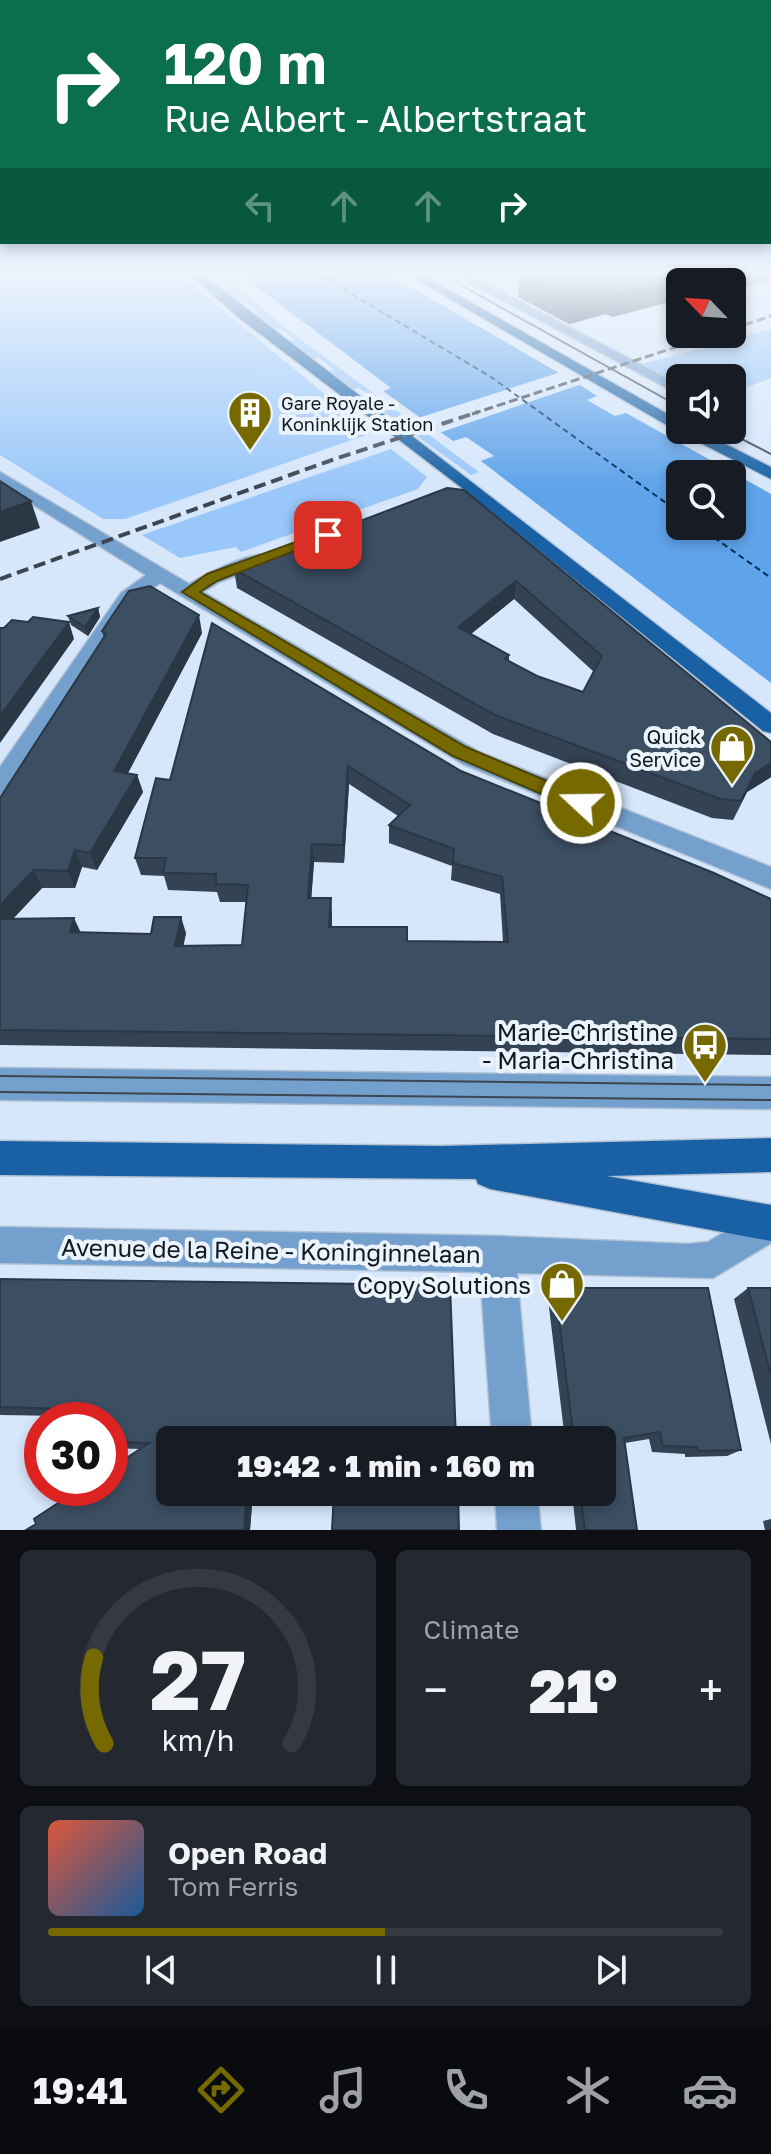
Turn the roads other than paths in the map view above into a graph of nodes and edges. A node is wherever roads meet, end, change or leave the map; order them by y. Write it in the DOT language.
graph roads {
  1 [pos="283,345"];
  2 [pos="538,345"];
  3 [pos="594,345"];
  4 [pos="666,384"];
  5 [pos="666,419"];
  6 [pos="713,444"];
  7 [pos="771,474"];
  8 [pos="0,477"];
  9 [pos="468,484"];
  10 [pos="443,493"];
  11 [pos="284,551"];
  12 [pos="159,575"];
  13 [pos="190,592"];
  14 [pos="771,725"];
  15 [pos="0,786"];
  16 [pos="771,878"];
  17 [pos="0,1084"];
  18 [pos="771,1093"];
  19 [pos="771,1155"];
  20 [pos="0,1158"];
  21 [pos="441,1163"];
  22 [pos="771,1222"];
  23 [pos="0,1245"];
  24 [pos="497,1254"];
  25 [pos="511,1426"];
  26 [pos="517,1506"];
  27 [pos="519,1530"];
  1 -- 9 [label="main road"];
  2 -- 5 [label="main road"];
  3 -- 4 [label="street"];
  6 -- 7 [label="main road"];
  8 -- 12 [label="street"];
  9 -- 10 [label="street"];
  9 -- 14 [label="main road"];
  11 -- 13 [label="street"];
  12 -- 13 [label="street"];
  12 -- 15 [label="street"];
  13 -- 16 [label="street"];
  17 -- 18 [label="street"];
  19 -- 21 [label="main road, Avenue de la Reine - Koninginnelaan"];
  20 -- 21 [label="main road, Avenue de la Reine - Koninginnelaan"];
  21 -- 22 [label="main road, Avenue de la Reine - Koninginnelaan"];
  22 -- 24 [label="street, Avenue de la Reine - Koninginnelaan"];
  23 -- 24 [label="street, Avenue de la Reine - Koninginnelaan"];
  24 -- 25 [label="street"];
  26 -- 27 [label="street"];
}
